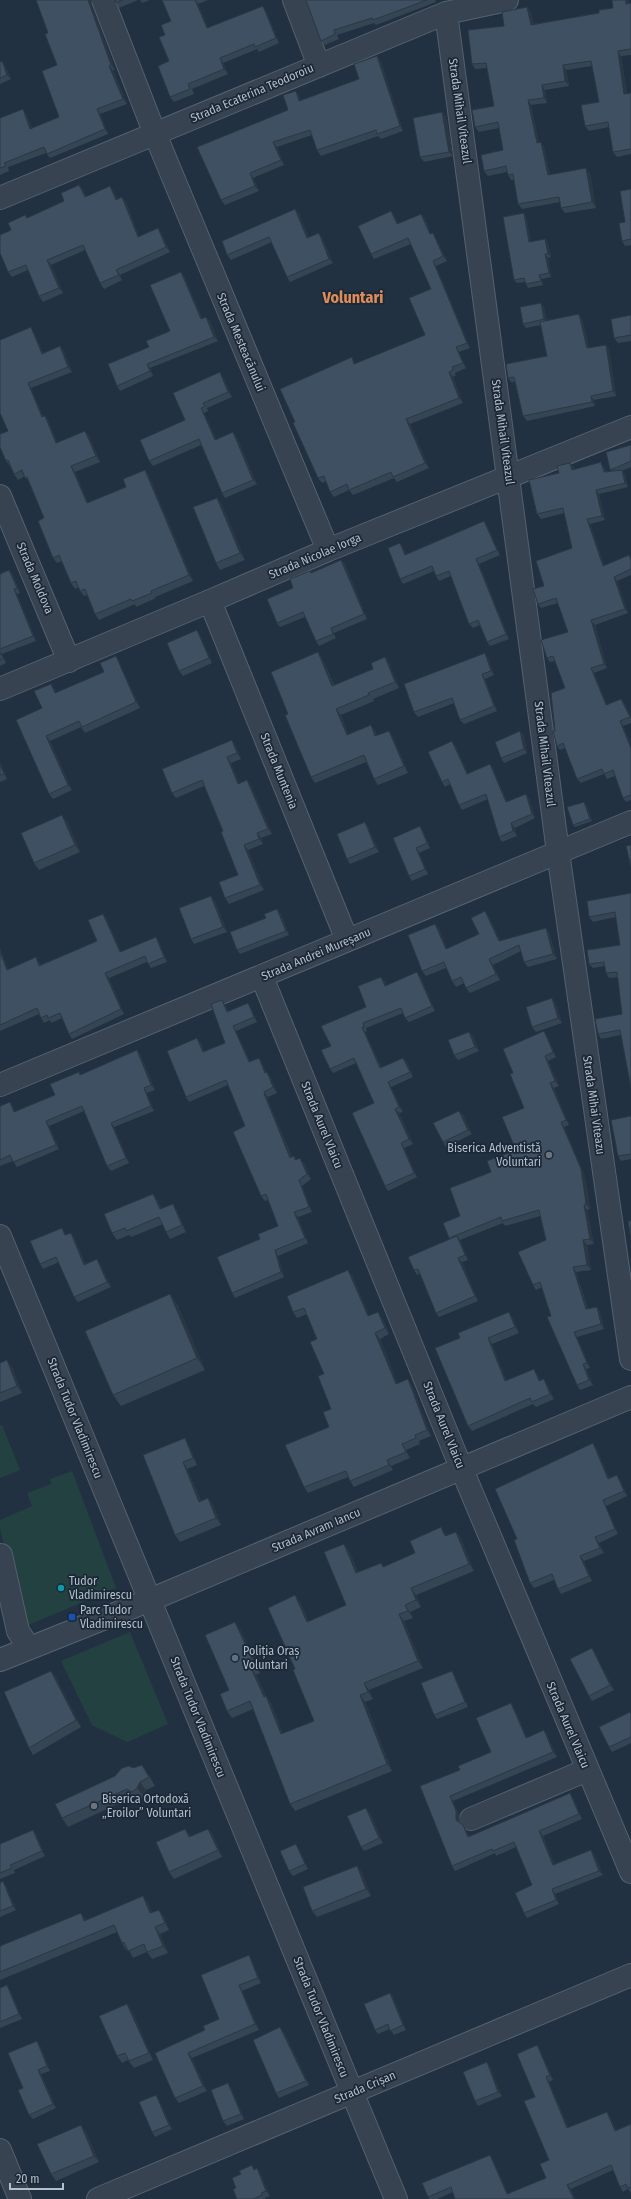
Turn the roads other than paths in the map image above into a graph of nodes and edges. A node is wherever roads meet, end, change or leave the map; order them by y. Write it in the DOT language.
graph roads {
  1 [pos="103,0"];
  2 [pos="294,0"];
  3 [pos="507,0"];
  4 [pos="458,7"];
  5 [pos="318,66"];
  6 [pos="155,134"];
  7 [pos="0,198"];
  8 [pos="631,427"];
  9 [pos="509,476"];
  10 [pos="0,496"];
  11 [pos="328,550"];
  12 [pos="210,601"];
  13 [pos="69,661"];
  14 [pos="0,689"];
  15 [pos="631,822"];
  16 [pos="558,852"];
  17 [pos="347,940"];
  18 [pos="262,977"];
  19 [pos="0,1085"];
  20 [pos="0,1236"];
  21 [pos="631,1358"];
  22 [pos="631,1397"];
  23 [pos="462,1469"];
  24 [pos="1,1556"];
  25 [pos="150,1600"];
  26 [pos="29,1648"];
  27 [pos="0,1660"];
  28 [pos="587,1770"];
  29 [pos="471,1819"];
  30 [pos="631,1872"];
  31 [pos="631,1975"];
  32 [pos="352,2093"];
  33 [pos="0,2150"];
  34 [pos="20,2199"];
  35 [pos="98,2199"];
  36 [pos="396,2199"];
  1 -- 6 [label="street, Strada Mesteacănului"];
  2 -- 5 [label="street"];
  3 -- 4 [label="street, Strada Ecaterina Teodoroiu"];
  4 -- 5 [label="street, Strada Ecaterina Teodoroiu"];
  4 -- 9 [label="street, Strada Mihail Viteazul"];
  5 -- 6 [label="street, Strada Ecaterina Teodoroiu"];
  6 -- 7 [label="street, Strada Ecaterina Teodoroiu"];
  6 -- 11 [label="street, Strada Mesteacănului"];
  8 -- 9 [label="street, Strada Nicolae Iorga"];
  9 -- 11 [label="street, Strada Nicolae Iorga"];
  9 -- 16 [label="street, Strada Mihail Viteazul"];
  10 -- 13 [label="street, Strada Moldova"];
  11 -- 12 [label="street, Strada Nicolae Iorga"];
  12 -- 13 [label="street, Strada Nicolae Iorga"];
  12 -- 17 [label="street, Strada Muntenia"];
  13 -- 14 [label="street, Strada Nicolae Iorga"];
  15 -- 16 [label="street, Strada Andrei Mureșanu"];
  16 -- 17 [label="street, Strada Andrei Mureșanu"];
  16 -- 21 [label="street, Strada Mihai Viteazu"];
  17 -- 18 [label="street, Strada Andrei Mureșanu"];
  18 -- 19 [label="street, Strada Andrei Mureșanu"];
  18 -- 23 [label="street, Strada Aurel Vlaicu"];
  20 -- 25 [label="street, Strada Tudor Vladimirescu"];
  22 -- 23 [label="street, Strada Avram Iancu"];
  23 -- 25 [label="street, Strada Avram Iancu"];
  23 -- 28 [label="street, Strada Aurel Vlaicu"];
  24 -- 26 [label="street"];
  25 -- 26 [label="street, Strada Avram Iancu"];
  25 -- 32 [label="street, Strada Tudor Vladimirescu"];
  26 -- 27 [label="street, Strada Avram Iancu"];
  28 -- 29 [label="street"];
  28 -- 30 [label="street, Strada Aurel Vlaicu"];
  31 -- 32 [label="street, Strada Crișan"];
  32 -- 35 [label="street, Strada Crișan"];
  32 -- 36 [label="street, Strada Tudor Vladimirescu"];
  33 -- 34 [label="street"];
}
